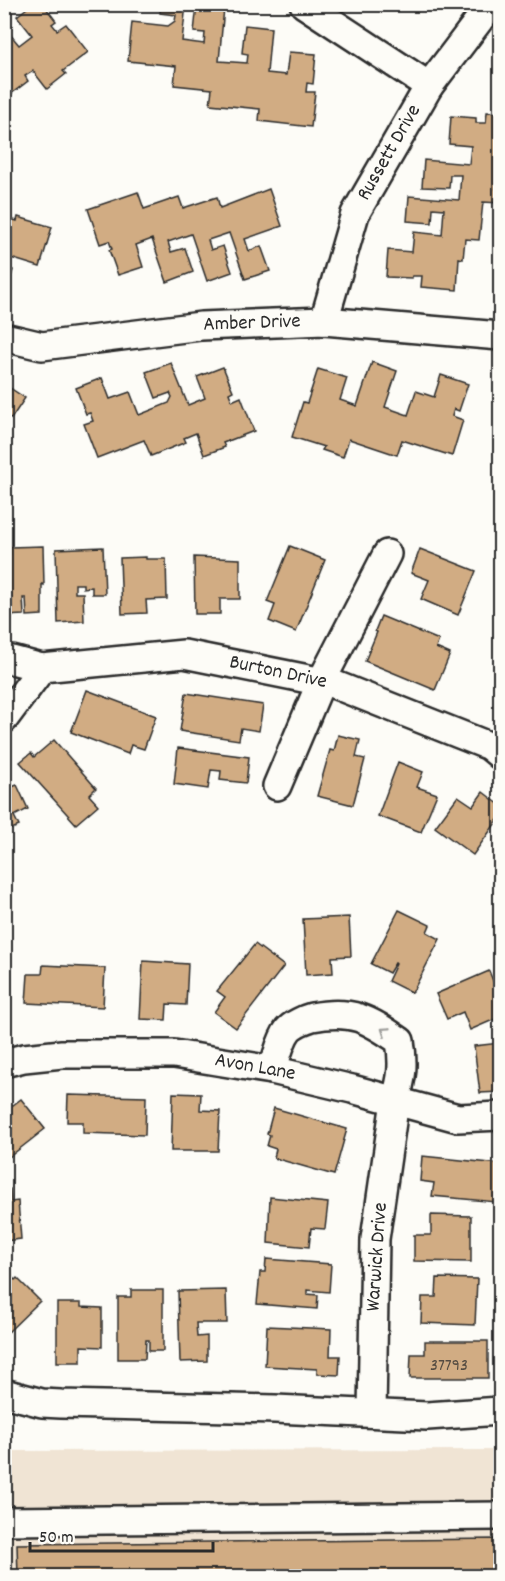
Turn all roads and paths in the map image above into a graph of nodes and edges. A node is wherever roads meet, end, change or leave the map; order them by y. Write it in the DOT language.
graph roads {
  1 [pos="304,4"];
  2 [pos="493,4"];
  3 [pos="429,86"];
  4 [pos="324,321"];
  5 [pos="501,336"];
  6 [pos="4,337"];
  7 [pos="387,554"];
  8 [pos="4,660"];
  9 [pos="42,668"];
  10 [pos="321,682"];
  11 [pos="4,719"];
  12 [pos="501,754"];
  13 [pos="277,786"];
  14 [pos="4,1063"];
  15 [pos="272,1070"];
  16 [pos="395,1101"];
  17 [pos="501,1116"];
  18 [pos="4,1393"];
  19 [pos="501,1411"];
  20 [pos="372,1413"];
  21 [pos="501,1516"];
  22 [pos="4,1521"];
  1 -- 3 [label="street"];
  2 -- 3 [label="street, Russett Drive"];
  3 -- 4 [label="street, Russett Drive"];
  4 -- 5 [label="street, Amber Drive"];
  4 -- 6 [label="street, Amber Drive"];
  7 -- 10 [label="street"];
  8 -- 9 [label="street, Burton Drive"];
  9 -- 10 [label="street, Burton Drive"];
  9 -- 11 [label="street"];
  10 -- 12 [label="street, Burton Drive"];
  10 -- 13 [label="street"];
  14 -- 15 [label="street, Avon Lane"];
  15 -- 16 [label="street, Avon Lane"];
  16 -- 15 [label="street, Warwick Drive, one-way"];
  16 -- 17 [label="street, Avon Lane"];
  16 -- 20 [label="street, Warwick Drive"];
  18 -- 20 [label="street"];
  19 -- 20 [label="street"];
  21 -- 22 [label="street"];
}
